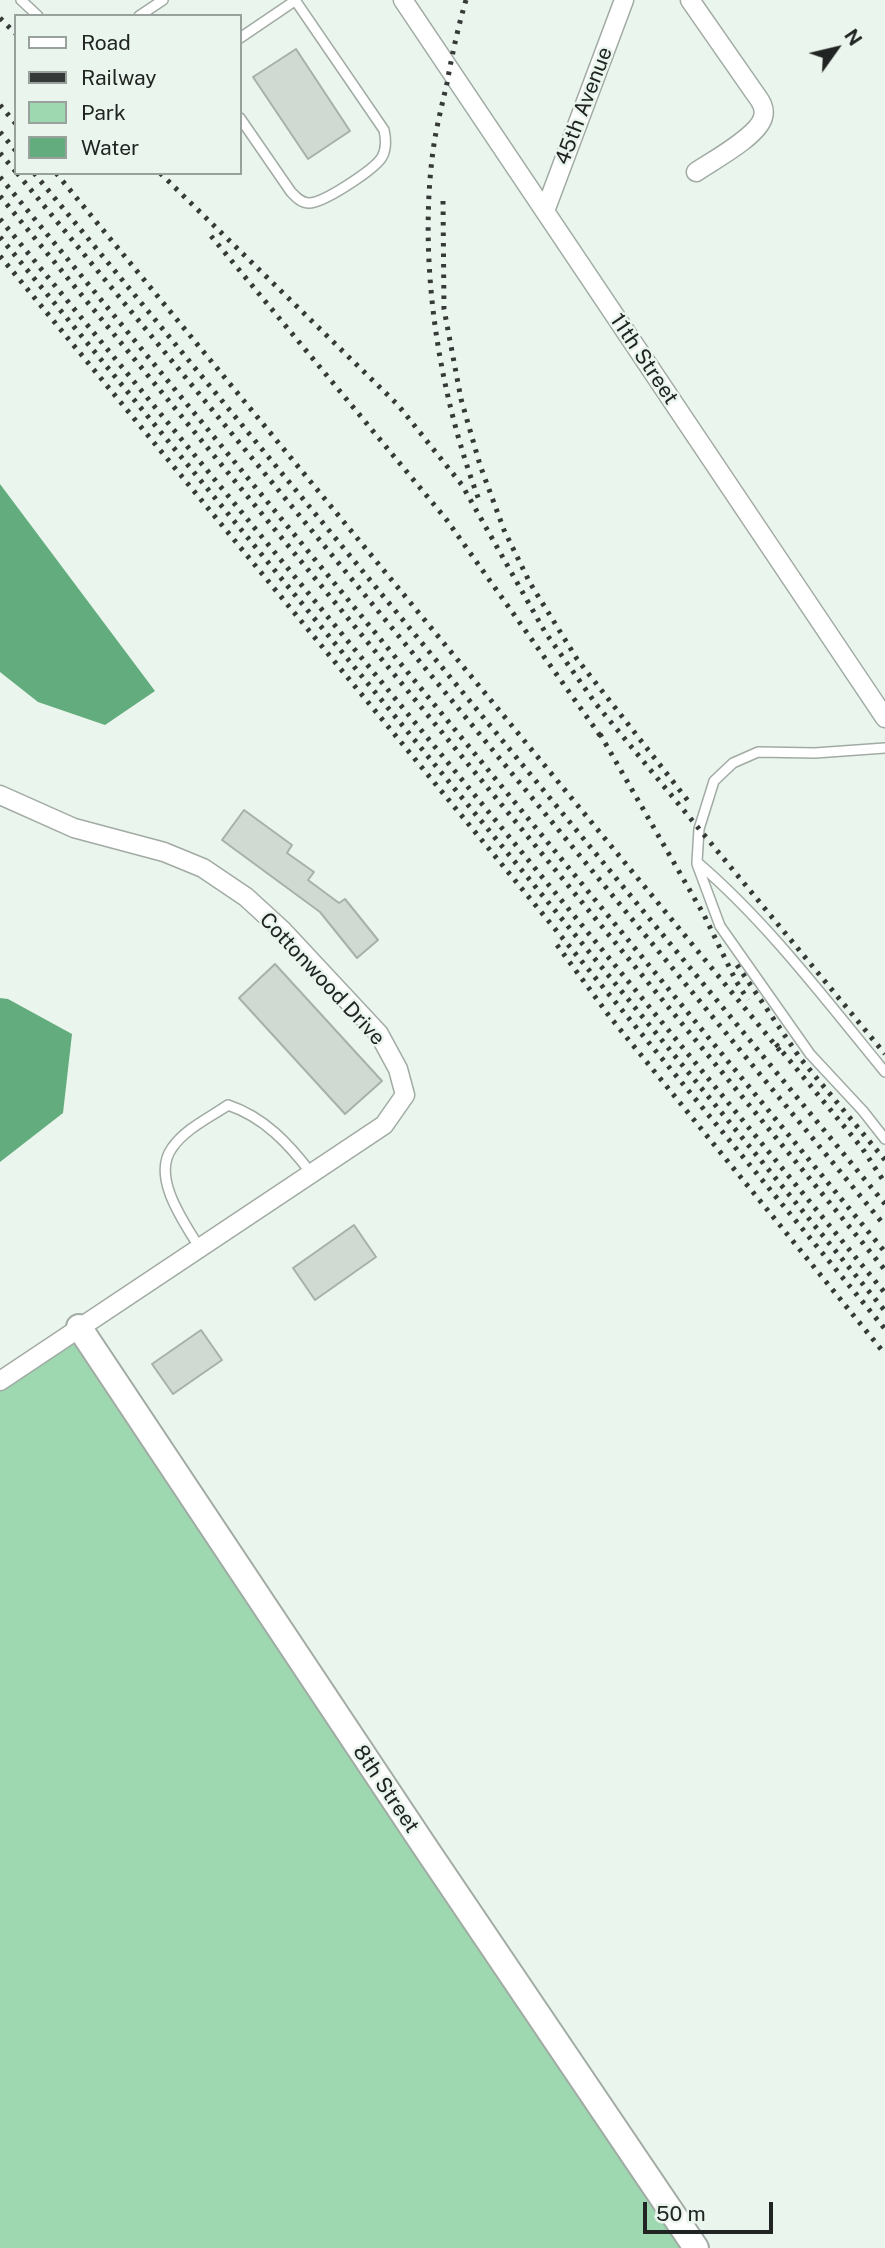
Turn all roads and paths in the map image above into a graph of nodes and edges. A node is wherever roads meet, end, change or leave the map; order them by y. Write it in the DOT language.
graph roads {
  1 [pos="21,0"];
  2 [pos="163,0"];
  3 [pos="296,0"];
  4 [pos="403,0"];
  5 [pos="624,0"];
  6 [pos="690,0"];
  7 [pos="36,14"];
  8 [pos="142,14"];
  9 [pos="242,37"];
  10 [pos="242,121"];
  11 [pos="696,172"];
  12 [pos="545,211"];
  13 [pos="885,718"];
  14 [pos="885,748"];
  15 [pos="0,795"];
  16 [pos="696,862"];
  17 [pos="885,1072"];
  18 [pos="885,1139"];
  19 [pos="311,1173"];
  20 [pos="199,1247"];
  21 [pos="79,1327"];
  22 [pos="0,1381"];
  23 [pos="690,2245"];
  1 -- 7 [label="lane"];
  2 -- 8 [label="lane"];
  3 -- 9 [label="lane"];
  3 -- 10 [label="lane"];
  4 -- 12 [label="street, 11th Street"];
  5 -- 12 [label="street, 45th Avenue"];
  6 -- 11 [label="street"];
  12 -- 13 [label="street, 11th Street"];
  14 -- 16 [label="lane"];
  15 -- 19 [label="street, Cottonwood Drive"];
  16 -- 17 [label="lane"];
  16 -- 18 [label="lane"];
  19 -- 20 [label="street, Cottonwood Drive"];
  19 -- 20 [label="lane"];
  20 -- 21 [label="street, Cottonwood Drive"];
  21 -- 22 [label="street, Cottonwood Drive"];
  21 -- 23 [label="street, 8th Street"];
}
